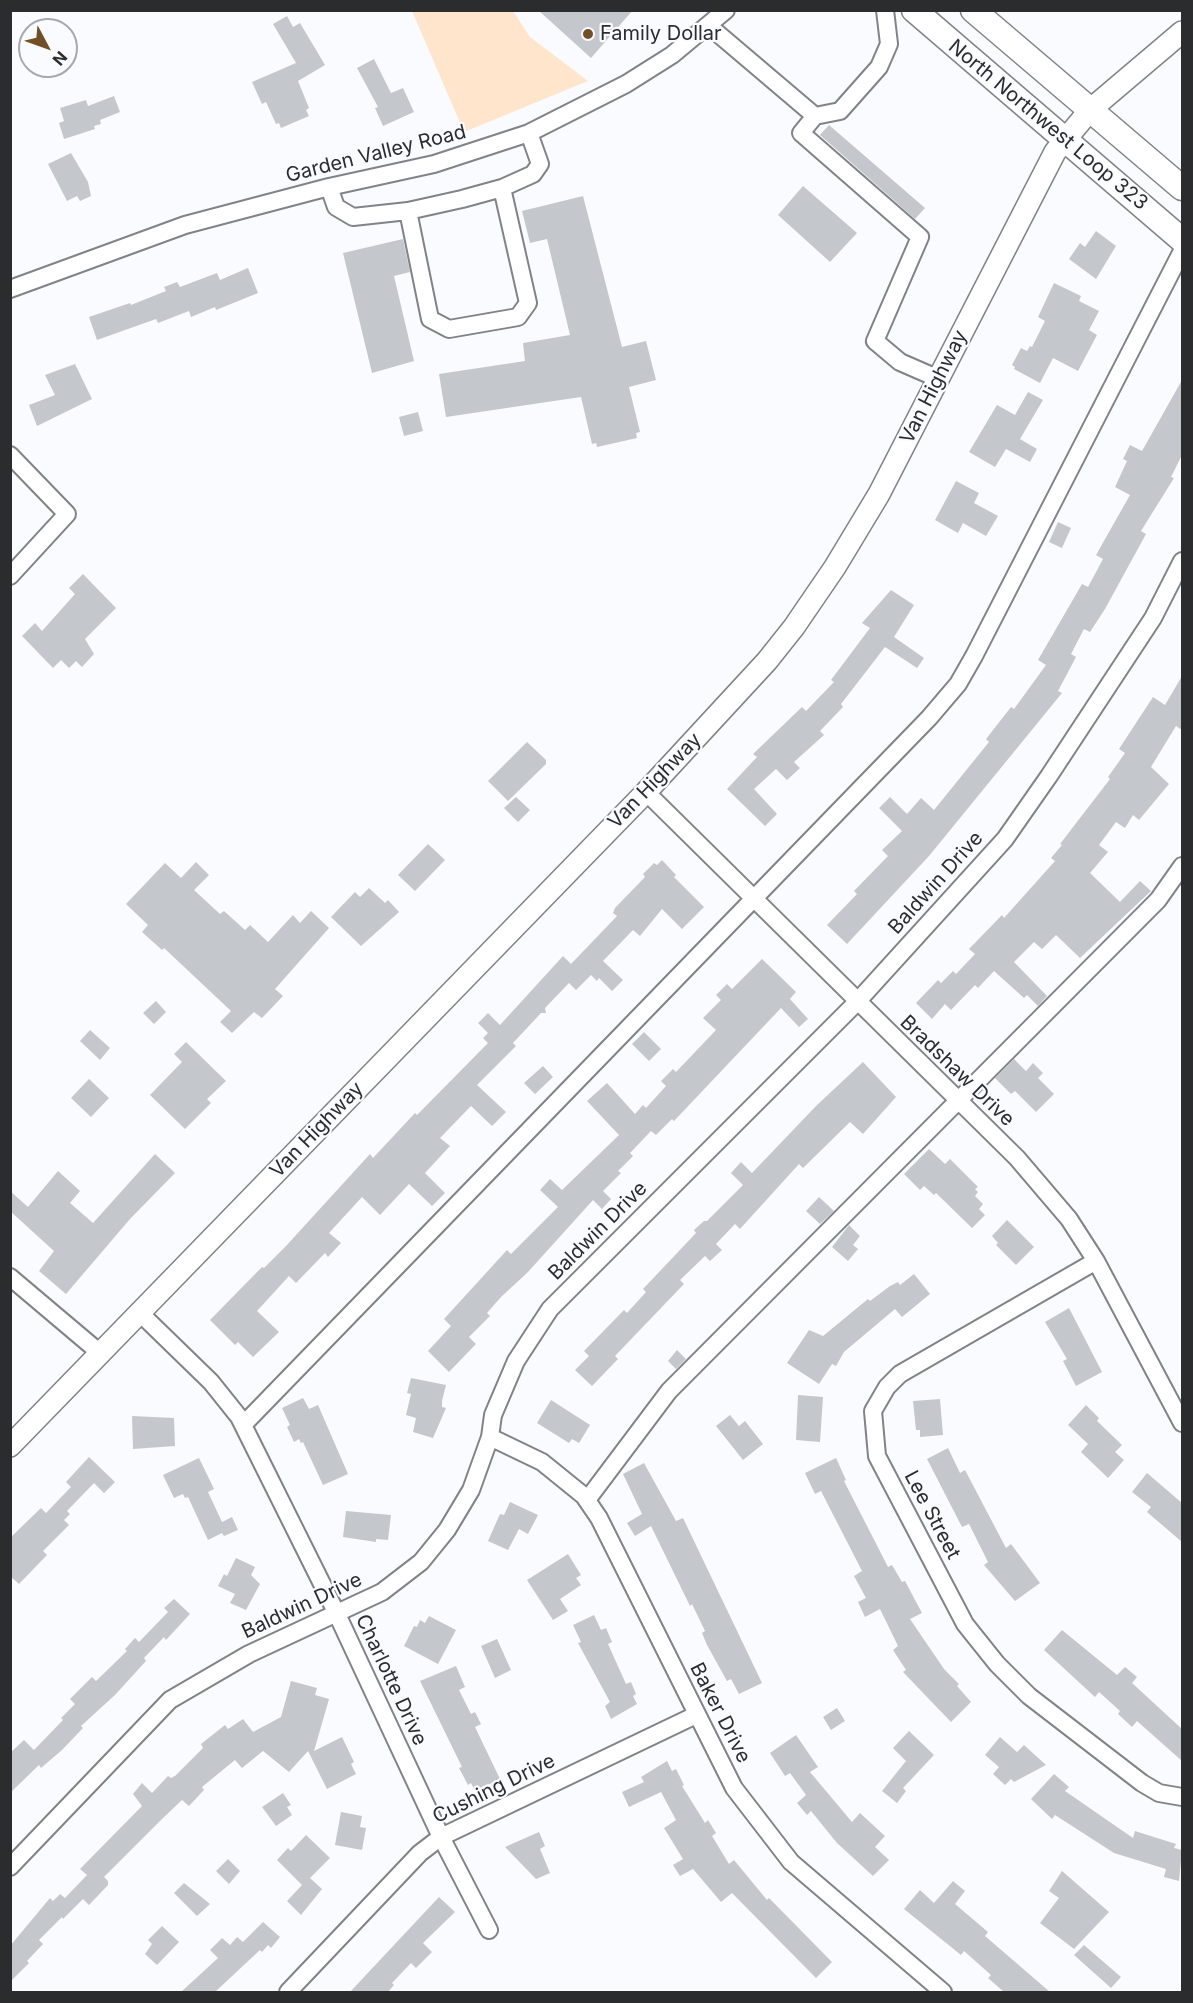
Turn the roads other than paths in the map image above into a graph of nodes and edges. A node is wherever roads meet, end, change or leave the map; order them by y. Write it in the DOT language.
graph roads {
  1 [pos="726,10"];
  2 [pos="885,10"];
  3 [pos="914,10"];
  4 [pos="973,10"];
  5 [pos="709,26"];
  6 [pos="1182,32"];
  7 [pos="1090,110"];
  8 [pos="815,117"];
  9 [pos="530,133"];
  10 [pos="1064,139"];
  11 [pos="329,187"];
  12 [pos="502,188"];
  13 [pos="1182,188"];
  14 [pos="408,211"];
  15 [pos="1182,240"];
  16 [pos="1182,251"];
  17 [pos="10,289"];
  18 [pos="939,379"];
  19 [pos="10,455"];
  20 [pos="1182,561"];
  21 [pos="10,576"];
  22 [pos="646,792"];
  23 [pos="1182,866"];
  24 [pos="753,899"];
  25 [pos="856,1003"];
  26 [pos="958,1101"];
  27 [pos="1096,1261"];
  28 [pos="10,1277"];
  29 [pos="140,1312"];
  30 [pos="100,1353"];
  31 [pos="1182,1420"];
  32 [pos="243,1425"];
  33 [pos="490,1437"];
  34 [pos="10,1446"];
  35 [pos="586,1500"];
  36 [pos="336,1612"];
  37 [pos="696,1714"];
  38 [pos="1182,1797"];
  39 [pos="441,1837"];
  40 [pos="10,1867"];
  41 [pos="489,1930"];
  42 [pos="288,1992"];
  43 [pos="943,1992"];
  1 -- 5 [label="street, Garden Valley Road"];
  2 -- 8 [label="street"];
  3 -- 10 [label="highway, North Northwest Loop 323"];
  4 -- 7 [label="highway, North Northwest Loop 323"];
  5 -- 8 [label="street"];
  5 -- 9 [label="street, Garden Valley Road"];
  6 -- 7 [label="main road, Van Highway"];
  7 -- 10 [label="main road, Van Highway"];
  7 -- 13 [label="highway, North Northwest Loop 323"];
  8 -- 18 [label="street"];
  9 -- 11 [label="street, Garden Valley Road"];
  9 -- 12 [label="street"];
  10 -- 15 [label="highway, North Northwest Loop 323"];
  10 -- 18 [label="main road, Van Highway"];
  11 -- 14 [label="street"];
  11 -- 17 [label="street, Garden Valley Road"];
  12 -- 14 [label="street"];
  12 -- 14 [label="street"];
  16 -- 24 [label="street"];
  18 -- 22 [label="main road, Van Highway"];
  19 -- 21 [label="street"];
  20 -- 25 [label="street, Baldwin Drive"];
  22 -- 24 [label="street, Bradshaw Drive"];
  22 -- 29 [label="main road, Van Highway"];
  23 -- 26 [label="street"];
  24 -- 25 [label="street, Bradshaw Drive"];
  24 -- 32 [label="street"];
  25 -- 26 [label="street, Bradshaw Drive"];
  25 -- 33 [label="street, Baldwin Drive"];
  26 -- 27 [label="street, Bradshaw Drive"];
  26 -- 35 [label="street"];
  27 -- 31 [label="street, Bradshaw Drive"];
  27 -- 38 [label="street, Lee Street"];
  28 -- 30 [label="street"];
  29 -- 30 [label="main road, Van Highway"];
  29 -- 32 [label="street, Charlotte Drive"];
  30 -- 34 [label="main road, Van Highway"];
  32 -- 36 [label="street, Charlotte Drive"];
  33 -- 35 [label="street, Baker Drive"];
  33 -- 36 [label="street, Baldwin Drive"];
  35 -- 37 [label="street, Baker Drive"];
  36 -- 39 [label="street, Charlotte Drive"];
  36 -- 40 [label="street, Baldwin Drive"];
  37 -- 39 [label="street, Cushing Drive"];
  37 -- 43 [label="street, Baker Drive"];
  39 -- 41 [label="street, Charlotte Drive"];
  39 -- 42 [label="street, Cushing Drive"];
}
